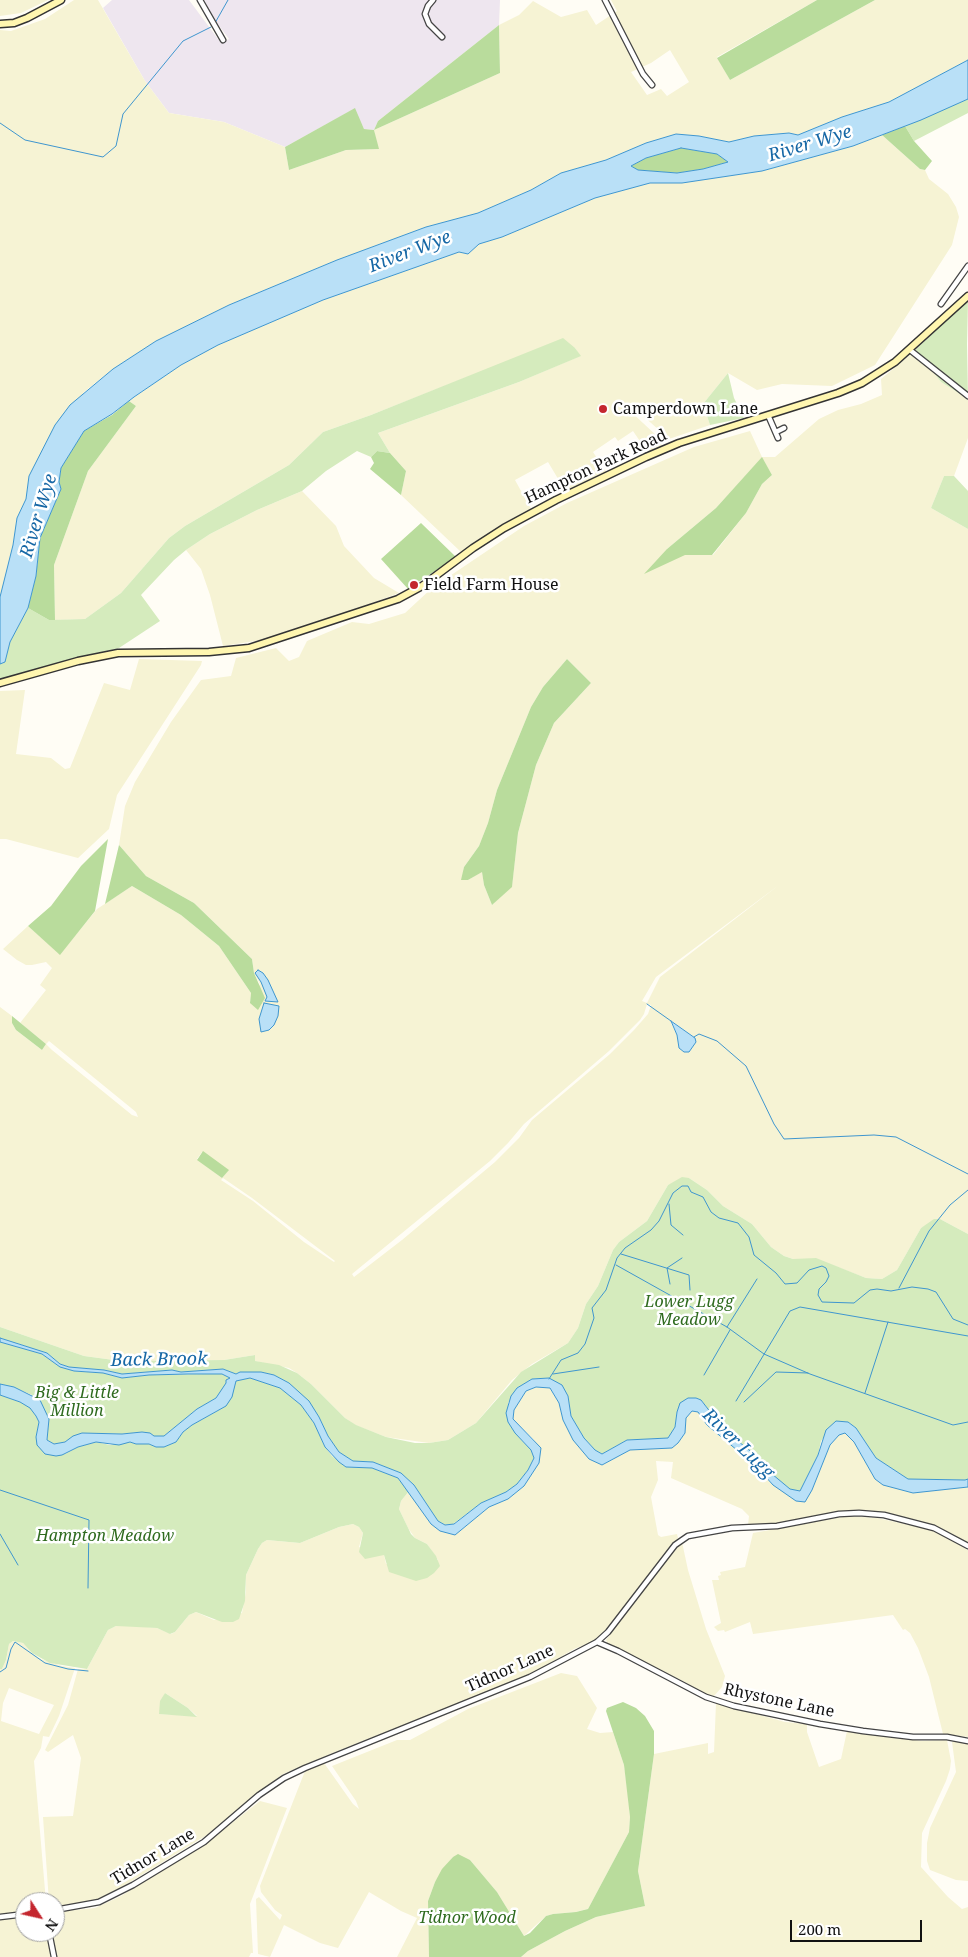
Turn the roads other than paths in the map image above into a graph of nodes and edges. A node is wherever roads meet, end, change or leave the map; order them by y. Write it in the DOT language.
graph roads {
  1 [pos="61,0"];
  2 [pos="200,0"];
  3 [pos="433,0"];
  4 [pos="605,0"];
  5 [pos="0,24"];
  6 [pos="442,37"];
  7 [pos="223,40"];
  8 [pos="652,85"];
  9 [pos="968,266"];
  10 [pos="968,296"];
  11 [pos="941,304"];
  12 [pos="910,350"];
  13 [pos="968,396"];
  14 [pos="768,415"];
  15 [pos="784,428"];
  16 [pos="776,432"];
  17 [pos="778,438"];
  18 [pos="0,683"];
  19 [pos="968,1546"];
  20 [pos="597,1642"];
  21 [pos="968,1740"];
  22 [pos="65,1908"];
  23 [pos="15,1915"];
  24 [pos="0,1917"];
  25 [pos="51,1942"];
  26 [pos="54,1957"];
  1 -- 5 [label="main road"];
  2 -- 7 [label="street"];
  3 -- 6 [label="street"];
  4 -- 8 [label="street"];
  9 -- 11 [label="street"];
  10 -- 12 [label="main road, Hampton Park Road"];
  12 -- 13 [label="street"];
  12 -- 14 [label="main road, Hampton Park Road"];
  14 -- 16 [label="street"];
  14 -- 18 [label="main road, Hampton Park Road"];
  15 -- 16 [label="street"];
  16 -- 17 [label="street"];
  19 -- 20 [label="street, Tidnor Lane"];
  20 -- 21 [label="street, Rhystone Lane"];
  20 -- 22 [label="street, Tidnor Lane"];
  23 -- 24 [label="street"];
  25 -- 26 [label="street"];
}
